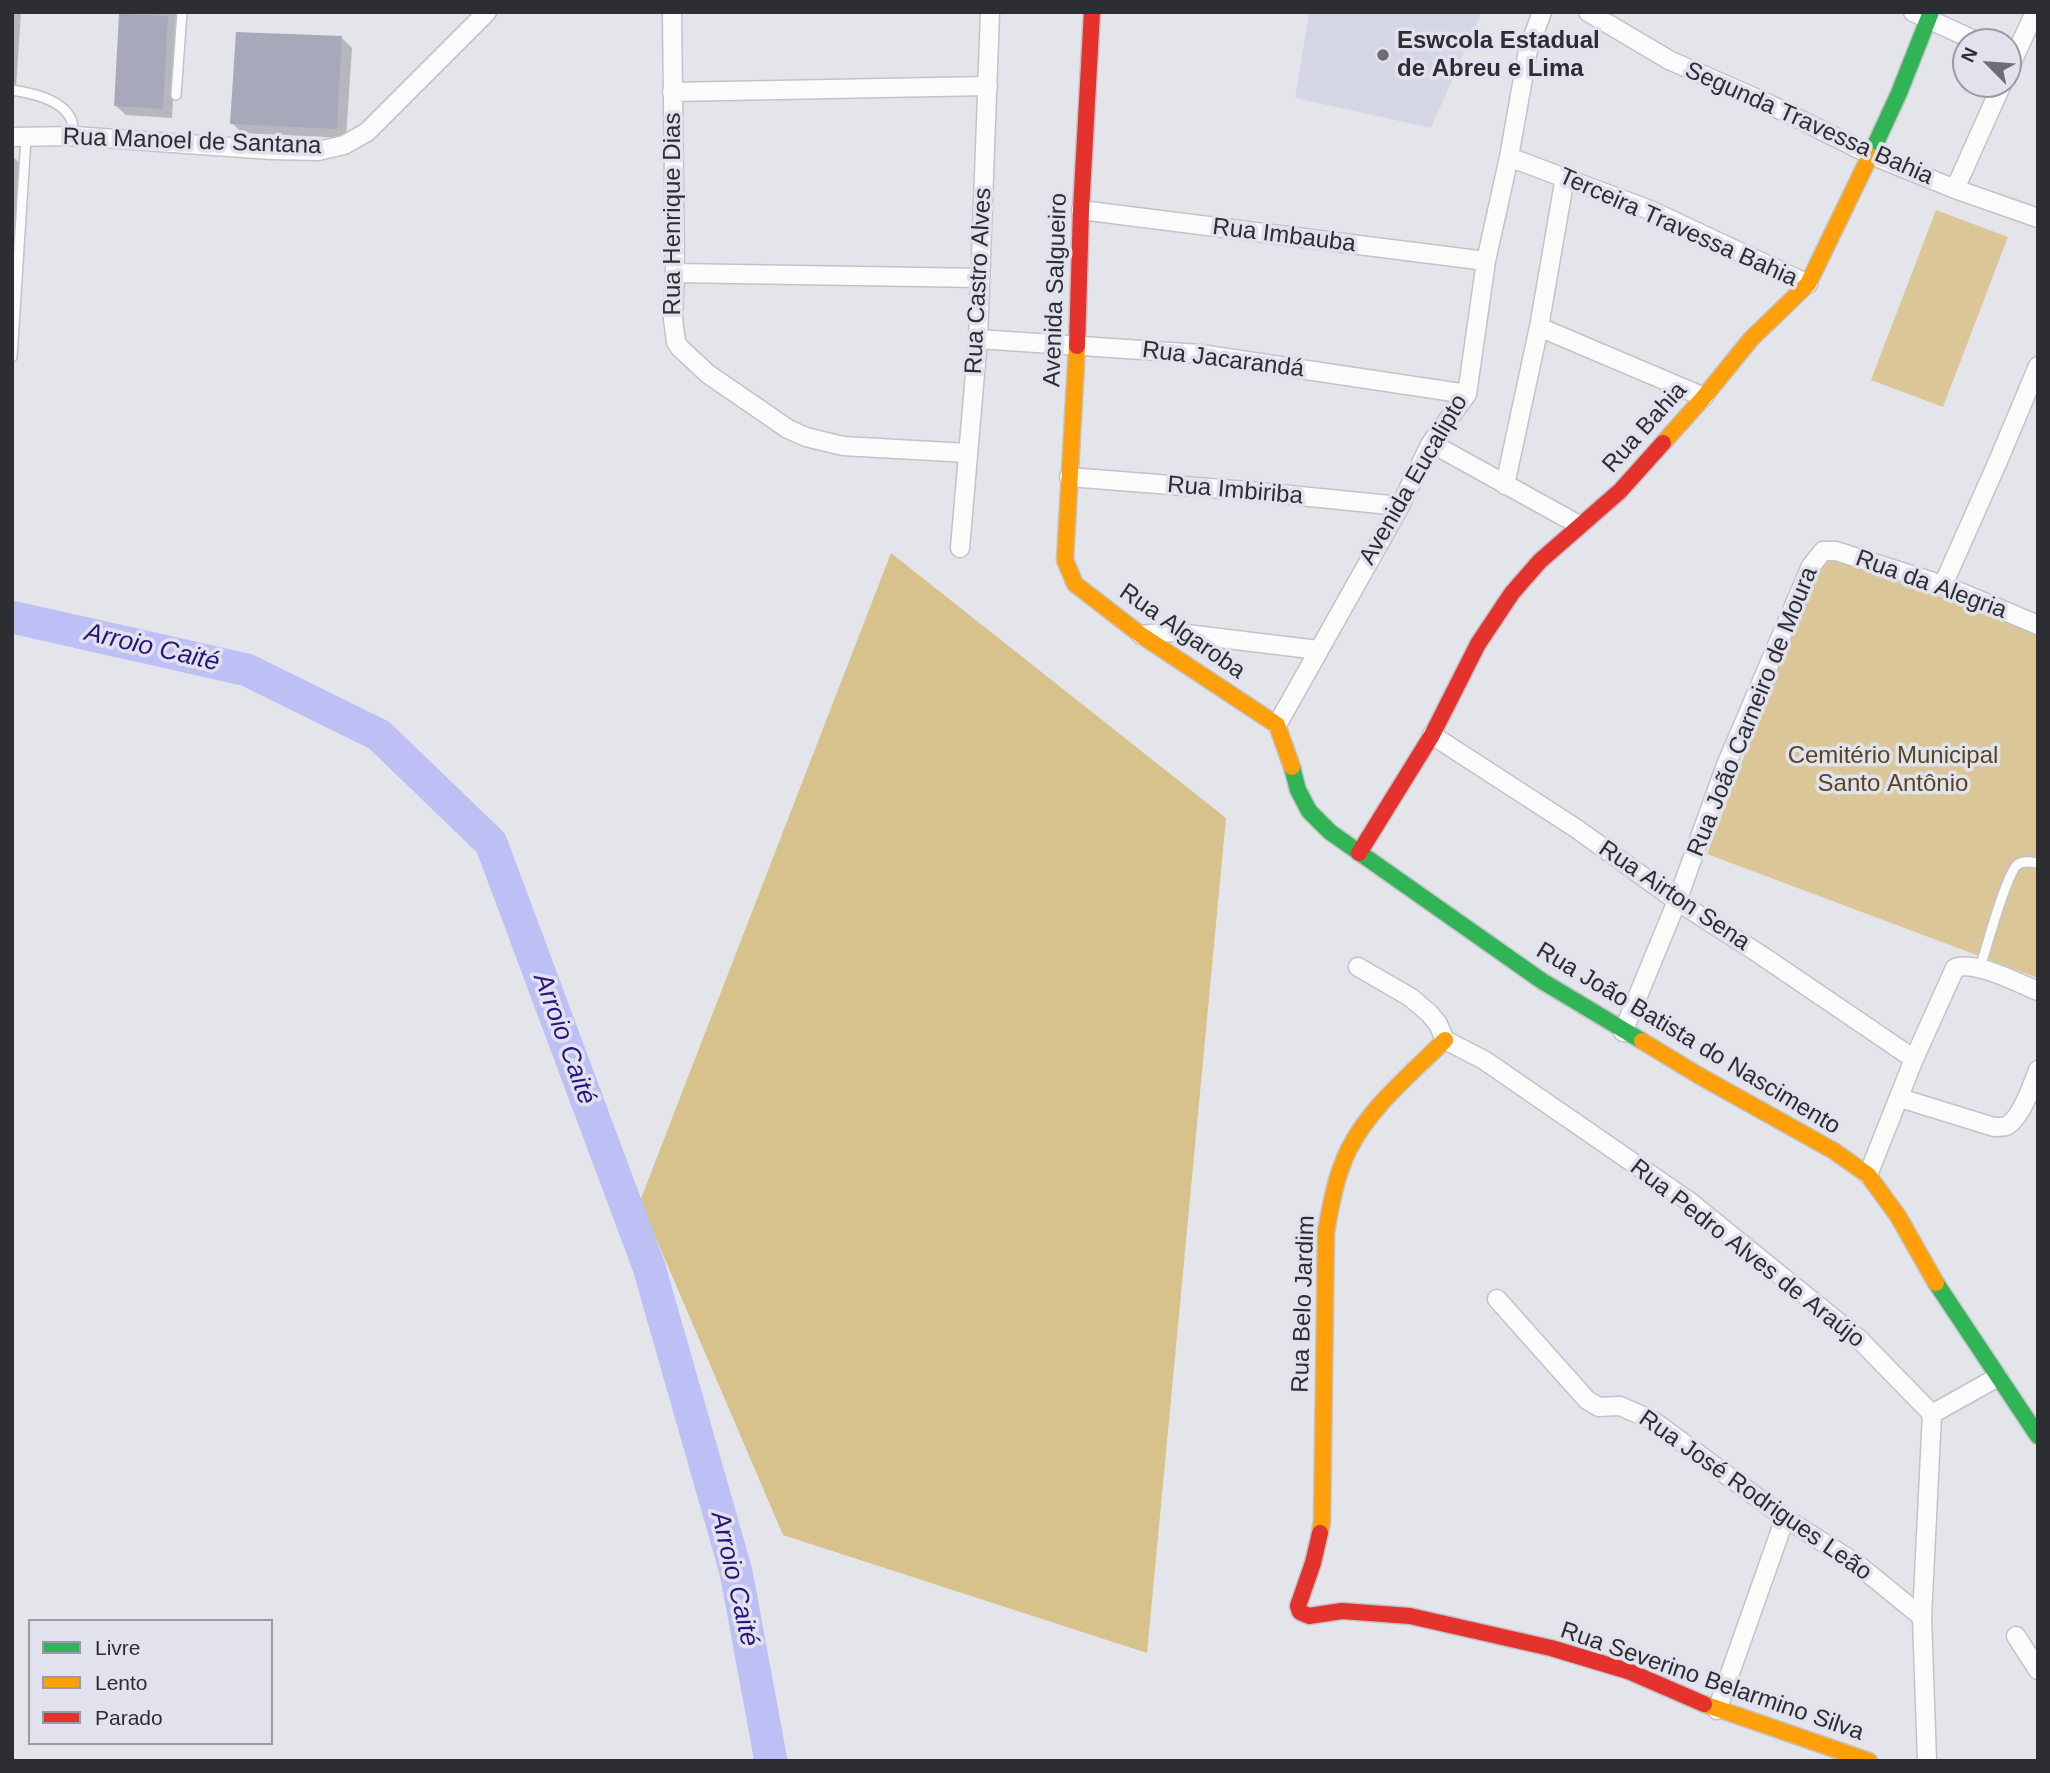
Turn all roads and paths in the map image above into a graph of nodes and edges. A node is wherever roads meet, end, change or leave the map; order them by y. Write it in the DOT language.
graph roads {
  1 [pos="182,12"];
  2 [pos="486,12"];
  3 [pos="672,12"];
  4 [pos="990,12"];
  5 [pos="1092,12"];
  6 [pos="1542,12"];
  7 [pos="1588,12"];
  8 [pos="2035,12"];
  9 [pos="1924,15"];
  10 [pos="1952,29"];
  11 [pos="2022,37"];
  12 [pos="988,86"];
  13 [pos="12,90"];
  14 [pos="672,92"];
  15 [pos="176,95"];
  16 [pos="1996,98"];
  17 [pos="74,136"];
  18 [pos="19,137"];
  19 [pos="1871,155"];
  20 [pos="1509,157"];
  21 [pos="1565,177"];
  22 [pos="1955,189"];
  23 [pos="1082,210"];
  24 [pos="2038,218"];
  25 [pos="1486,261"];
  26 [pos="675,273"];
  27 [pos="980,278"];
  28 [pos="1808,285"];
  29 [pos="1539,327"];
  30 [pos="978,339"];
  31 [pos="1077,347"];
  32 [pos="12,357"];
  33 [pos="2038,366"];
  34 [pos="1466,394"];
  35 [pos="1704,397"];
  36 [pos="1431,443"];
  37 [pos="968,453"];
  38 [pos="1069,477"];
  39 [pos="1505,485"];
  40 [pos="1400,506"];
  41 [pos="1579,525"];
  42 [pos="960,548"];
  43 [pos="1823,551"];
  44 [pos="1068,570"];
  45 [pos="1943,585"];
  46 [pos="2038,625"];
  47 [pos="1141,635"];
  48 [pos="1318,650"];
  49 [pos="1277,725"];
  50 [pos="1432,735"];
  51 [pos="1359,853"];
  52 [pos="2038,863"];
  53 [pos="1677,901"];
  54 [pos="1358,967"];
  55 [pos="1980,968"];
  56 [pos="2038,991"];
  57 [pos="1623,1031"];
  58 [pos="1445,1040"];
  59 [pos="1914,1059"];
  60 [pos="2038,1070"];
  61 [pos="1900,1098"];
  62 [pos="1868,1175"];
  63 [pos="1497,1299"];
  64 [pos="1998,1377"];
  65 [pos="1932,1414"];
  66 [pos="2038,1436"];
  67 [pos="1785,1518"];
  68 [pos="1298,1606"];
  69 [pos="1922,1617"];
  70 [pos="2016,1636"];
  71 [pos="2038,1670"];
  72 [pos="1717,1710"];
  73 [pos="1869,1761"];
  74 [pos="1927,1761"];
  1 -- 15 [label="lane"];
  2 -- 17 [label="street, Rua Manoel de Santana"];
  3 -- 14 [label="street, Rua Henrique Dias"];
  4 -- 12 [label="street, Rua Castro Alves"];
  5 -- 23 [label="street, Avenida Salgueiro"];
  6 -- 20 [label="street, Avenida Eucalipto"];
  7 -- 19 [label="street, Segunda Travessa Bahia"];
  8 -- 11 [label="street"];
  9 -- 10 [label="street"];
  9 -- 19 [label="street, Rua Bahia"];
  12 -- 14 [label="street"];
  12 -- 27 [label="street, Rua Castro Alves"];
  13 -- 17 [label="lane"];
  14 -- 26 [label="street, Rua Henrique Dias"];
  16 -- 22 [label="street"];
  17 -- 18 [label="street, Rua Manoel de Santana"];
  18 -- 32 [label="lane"];
  19 -- 22 [label="street, Segunda Travessa Bahia"];
  19 -- 28 [label="street, Rua Bahia"];
  20 -- 21 [label="street, Terceira Travessa Bahia"];
  20 -- 25 [label="street, Avenida Eucalipto"];
  21 -- 28 [label="street, Terceira Travessa Bahia"];
  21 -- 29 [label="street"];
  22 -- 24 [label="street, Segunda Travessa Bahia"];
  23 -- 25 [label="street, Rua Imbauba"];
  23 -- 31 [label="street, Avenida Salgueiro"];
  25 -- 34 [label="street, Avenida Eucalipto"];
  26 -- 27 [label="street"];
  26 -- 37 [label="street, Rua Henrique Dias"];
  27 -- 30 [label="street, Rua Castro Alves"];
  28 -- 35 [label="street, Rua Bahia"];
  29 -- 35 [label="street"];
  29 -- 39 [label="street"];
  30 -- 31 [label="street, Rua Jacarandá"];
  30 -- 37 [label="street, Rua Castro Alves"];
  31 -- 34 [label="street, Rua Jacarandá"];
  31 -- 38 [label="street, Avenida Salgueiro"];
  33 -- 45 [label="street"];
  34 -- 36 [label="street, Avenida Eucalipto"];
  35 -- 41 [label="street, Rua Bahia"];
  36 -- 39 [label="street"];
  36 -- 40 [label="street, Avenida Eucalipto"];
  37 -- 42 [label="street, Rua Castro Alves"];
  38 -- 40 [label="street, Rua Imbiriba"];
  38 -- 44 [label="street, Avenida Salgueiro"];
  39 -- 41 [label="street"];
  40 -- 48 [label="street, Avenida Eucalipto"];
  41 -- 50 [label="street, Rua Bahia"];
  43 -- 45 [label="street, Rua da Alegria"];
  43 -- 53 [label="street, Rua João Carneiro de Moura"];
  44 -- 47 [label="street, Rua Algaroba"];
  45 -- 46 [label="street, Rua da Alegria"];
  47 -- 48 [label="street"];
  47 -- 49 [label="street, Rua Algaroba"];
  48 -- 49 [label="street, Avenida Eucalipto"];
  49 -- 51 [label="street, Rua João Batista do Nascimento"];
  50 -- 51 [label="street, Rua Bahia"];
  50 -- 53 [label="street, Rua Airton Sena"];
  51 -- 57 [label="street, Rua João Batista do Nascimento"];
  52 -- 55 [label="lane"];
  53 -- 57 [label="street, Rua João Carneiro de Moura"];
  53 -- 59 [label="street, Rua Airton Sena"];
  54 -- 58 [label="street"];
  55 -- 56 [label="street"];
  55 -- 59 [label="street"];
  57 -- 62 [label="street, Rua João Batista do Nascimento"];
  58 -- 65 [label="street, Rua Pedro Alves de Araújo"];
  58 -- 68 [label="street, Rua Belo Jardim"];
  59 -- 61 [label="street"];
  60 -- 61 [label="street"];
  61 -- 62 [label="street"];
  62 -- 64 [label="street, Rua João Batista do Nascimento"];
  63 -- 67 [label="street, Rua José Rodrigues Leão"];
  64 -- 65 [label="street"];
  64 -- 66 [label="street, Rua João Batista do Nascimento"];
  65 -- 69 [label="street"];
  67 -- 69 [label="street, Rua José Rodrigues Leão"];
  67 -- 72 [label="street"];
  68 -- 72 [label="street, Rua Severino Belarmino Silva"];
  69 -- 74 [label="street"];
  70 -- 71 [label="street"];
  72 -- 73 [label="street, Rua Severino Belarmino Silva"];
}
